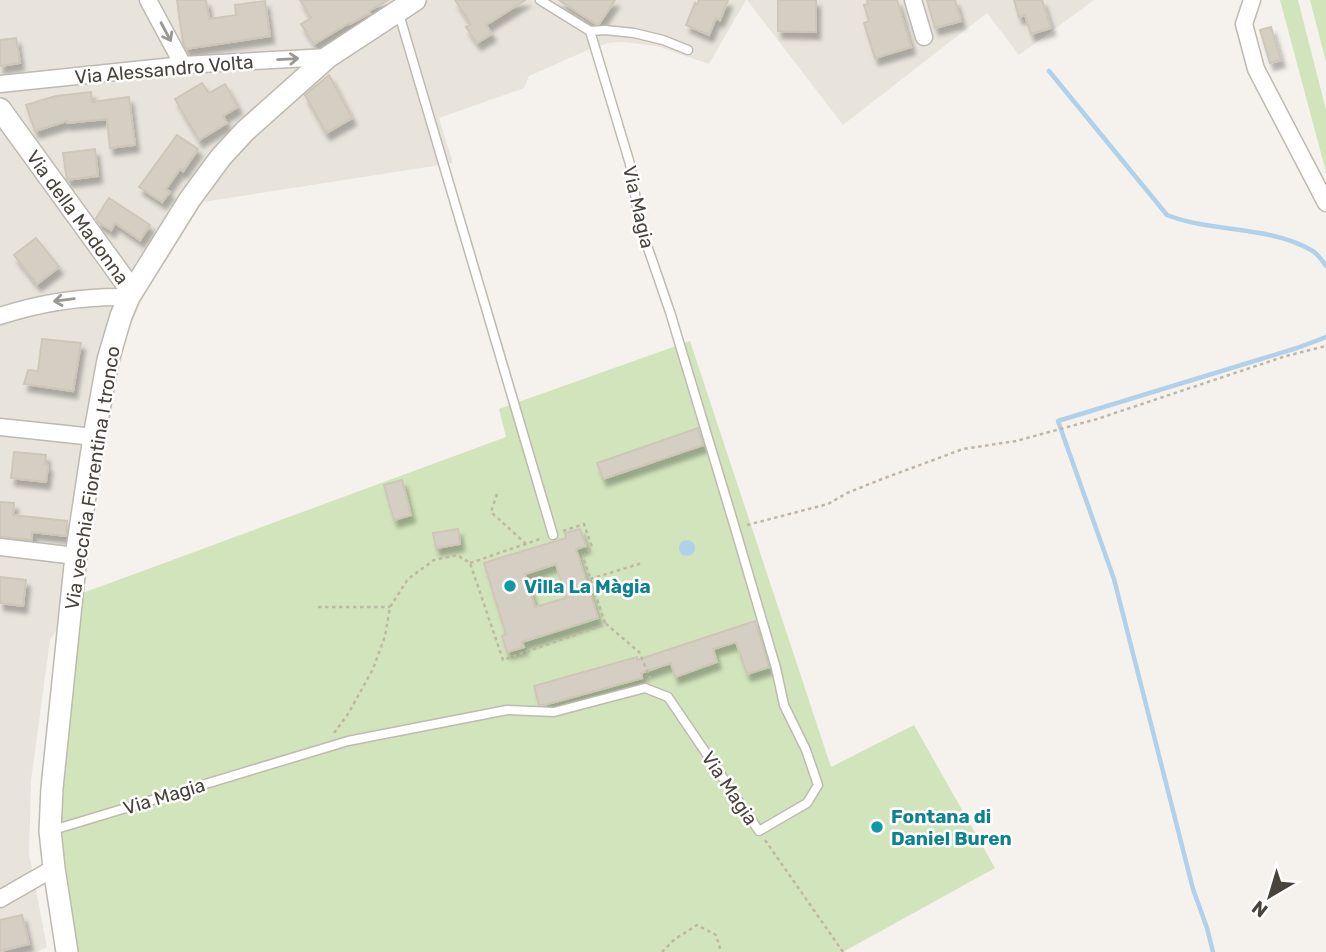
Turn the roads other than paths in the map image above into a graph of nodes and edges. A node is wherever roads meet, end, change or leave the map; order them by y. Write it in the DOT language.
graph roads {
  1 [pos="148,0"];
  2 [pos="540,0"];
  3 [pos="913,0"];
  4 [pos="1252,0"];
  5 [pos="407,6"];
  6 [pos="590,31"];
  7 [pos="924,37"];
  8 [pos="688,50"];
  9 [pos="328,57"];
  10 [pos="183,65"];
  11 [pos="0,84"];
  12 [pos="0,109"];
  13 [pos="1326,204"];
  14 [pos="131,294"];
  15 [pos="0,316"];
  16 [pos="0,427"];
  17 [pos="94,438"];
  18 [pos="553,535"];
  19 [pos="0,547"];
  20 [pos="76,556"];
  21 [pos="50,831"];
  22 [pos="54,868"];
  23 [pos="0,899"];
  24 [pos="67,952"];
  1 -- 10 [label="street, one-way"];
  2 -- 6 [label="lane"];
  3 -- 7 [label="street"];
  4 -- 13 [label="street"];
  5 -- 9 [label="street, Via vecchia Fiorentina I tronco"];
  5 -- 18 [label="lane"];
  6 -- 8 [label="lane"];
  6 -- 21 [label="lane, Via Magia"];
  10 -- 9 [label="street, Via Alessandro Volta, one-way"];
  9 -- 14 [label="street, Via vecchia Fiorentina I tronco"];
  10 -- 11 [label="street, Via Alessandro Volta"];
  12 -- 14 [label="street, Via della Madonna"];
  14 -- 15 [label="street, one-way"];
  14 -- 17 [label="street, Via vecchia Fiorentina I tronco"];
  16 -- 17 [label="street"];
  17 -- 20 [label="street, Via vecchia Fiorentina I tronco"];
  19 -- 20 [label="street"];
  20 -- 21 [label="street, Via vecchia Fiorentina I tronco"];
  21 -- 22 [label="street, Via vecchia Fiorentina I tronco"];
  22 -- 23 [label="street"];
  22 -- 24 [label="street, Via vecchia Fiorentina I tronco"];
}
